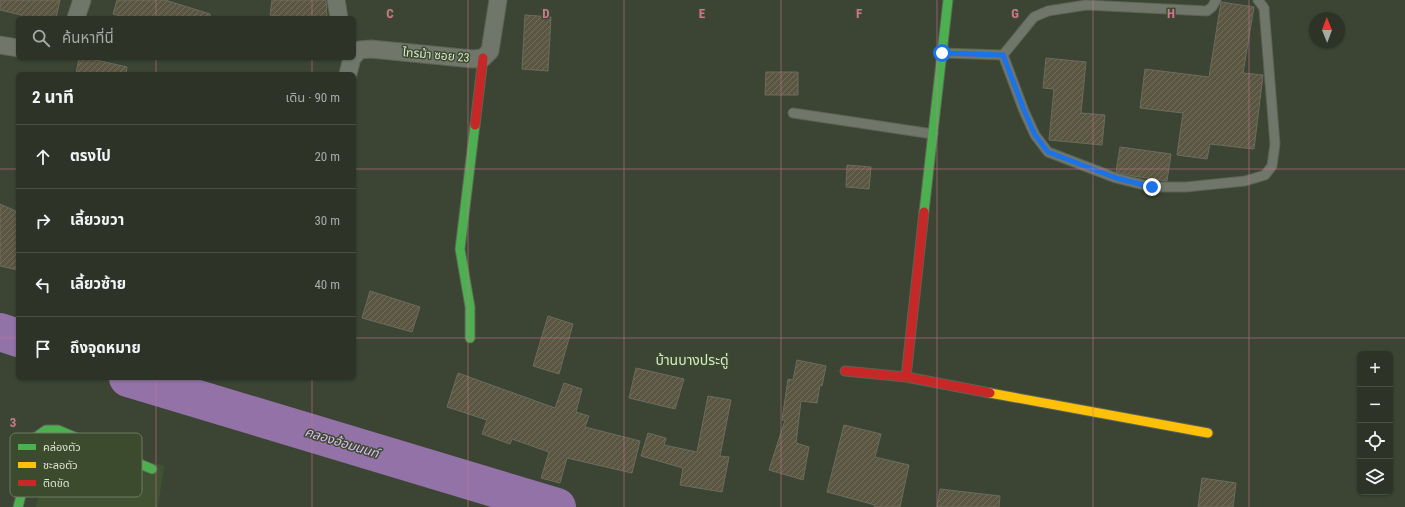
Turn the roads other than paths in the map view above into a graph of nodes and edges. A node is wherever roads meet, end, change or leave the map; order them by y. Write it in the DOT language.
graph roads {
  1 [pos="82,0"];
  2 [pos="336,0"];
  3 [pos="498,0"];
  4 [pos="948,0"];
  5 [pos="1216,0"];
  6 [pos="1258,0"];
  7 [pos="77,16"];
  8 [pos="339,16"];
  9 [pos="0,45"];
  10 [pos="16,48"];
  11 [pos="356,52"];
  12 [pos="942,53"];
  13 [pos="1003,55"];
  14 [pos="483,58"];
  15 [pos="352,60"];
  16 [pos="349,72"];
  17 [pos="793,113"];
  18 [pos="933,134"];
  19 [pos="470,338"];
  20 [pos="845,371"];
  21 [pos="906,377"];
  22 [pos="42,433"];
  23 [pos="65,433"];
  24 [pos="1208,433"];
  25 [pos="142,465"];
  26 [pos="152,469"];
  27 [pos="21,497"];
  28 [pos="18,507"];
  1 -- 7 [label="street"];
  2 -- 8 [label="street"];
  3 -- 14 [label="street, ไทรม้า ซอย 23"];
  4 -- 12 [label="street"];
  5 -- 13 [label="lane"];
  6 -- 13 [label="lane"];
  9 -- 10 [label="street"];
  11 -- 14 [label="street, ไทรม้า ซอย 23"];
  12 -- 13 [label="lane"];
  12 -- 18 [label="street"];
  14 -- 19 [label="street"];
  15 -- 16 [label="street, ไทรม้า ซอย 23"];
  17 -- 18 [label="lane"];
  18 -- 21 [label="street"];
  20 -- 21 [label="street"];
  21 -- 24 [label="street"];
  22 -- 23 [label="street"];
  25 -- 26 [label="street"];
  27 -- 28 [label="street"];
}
